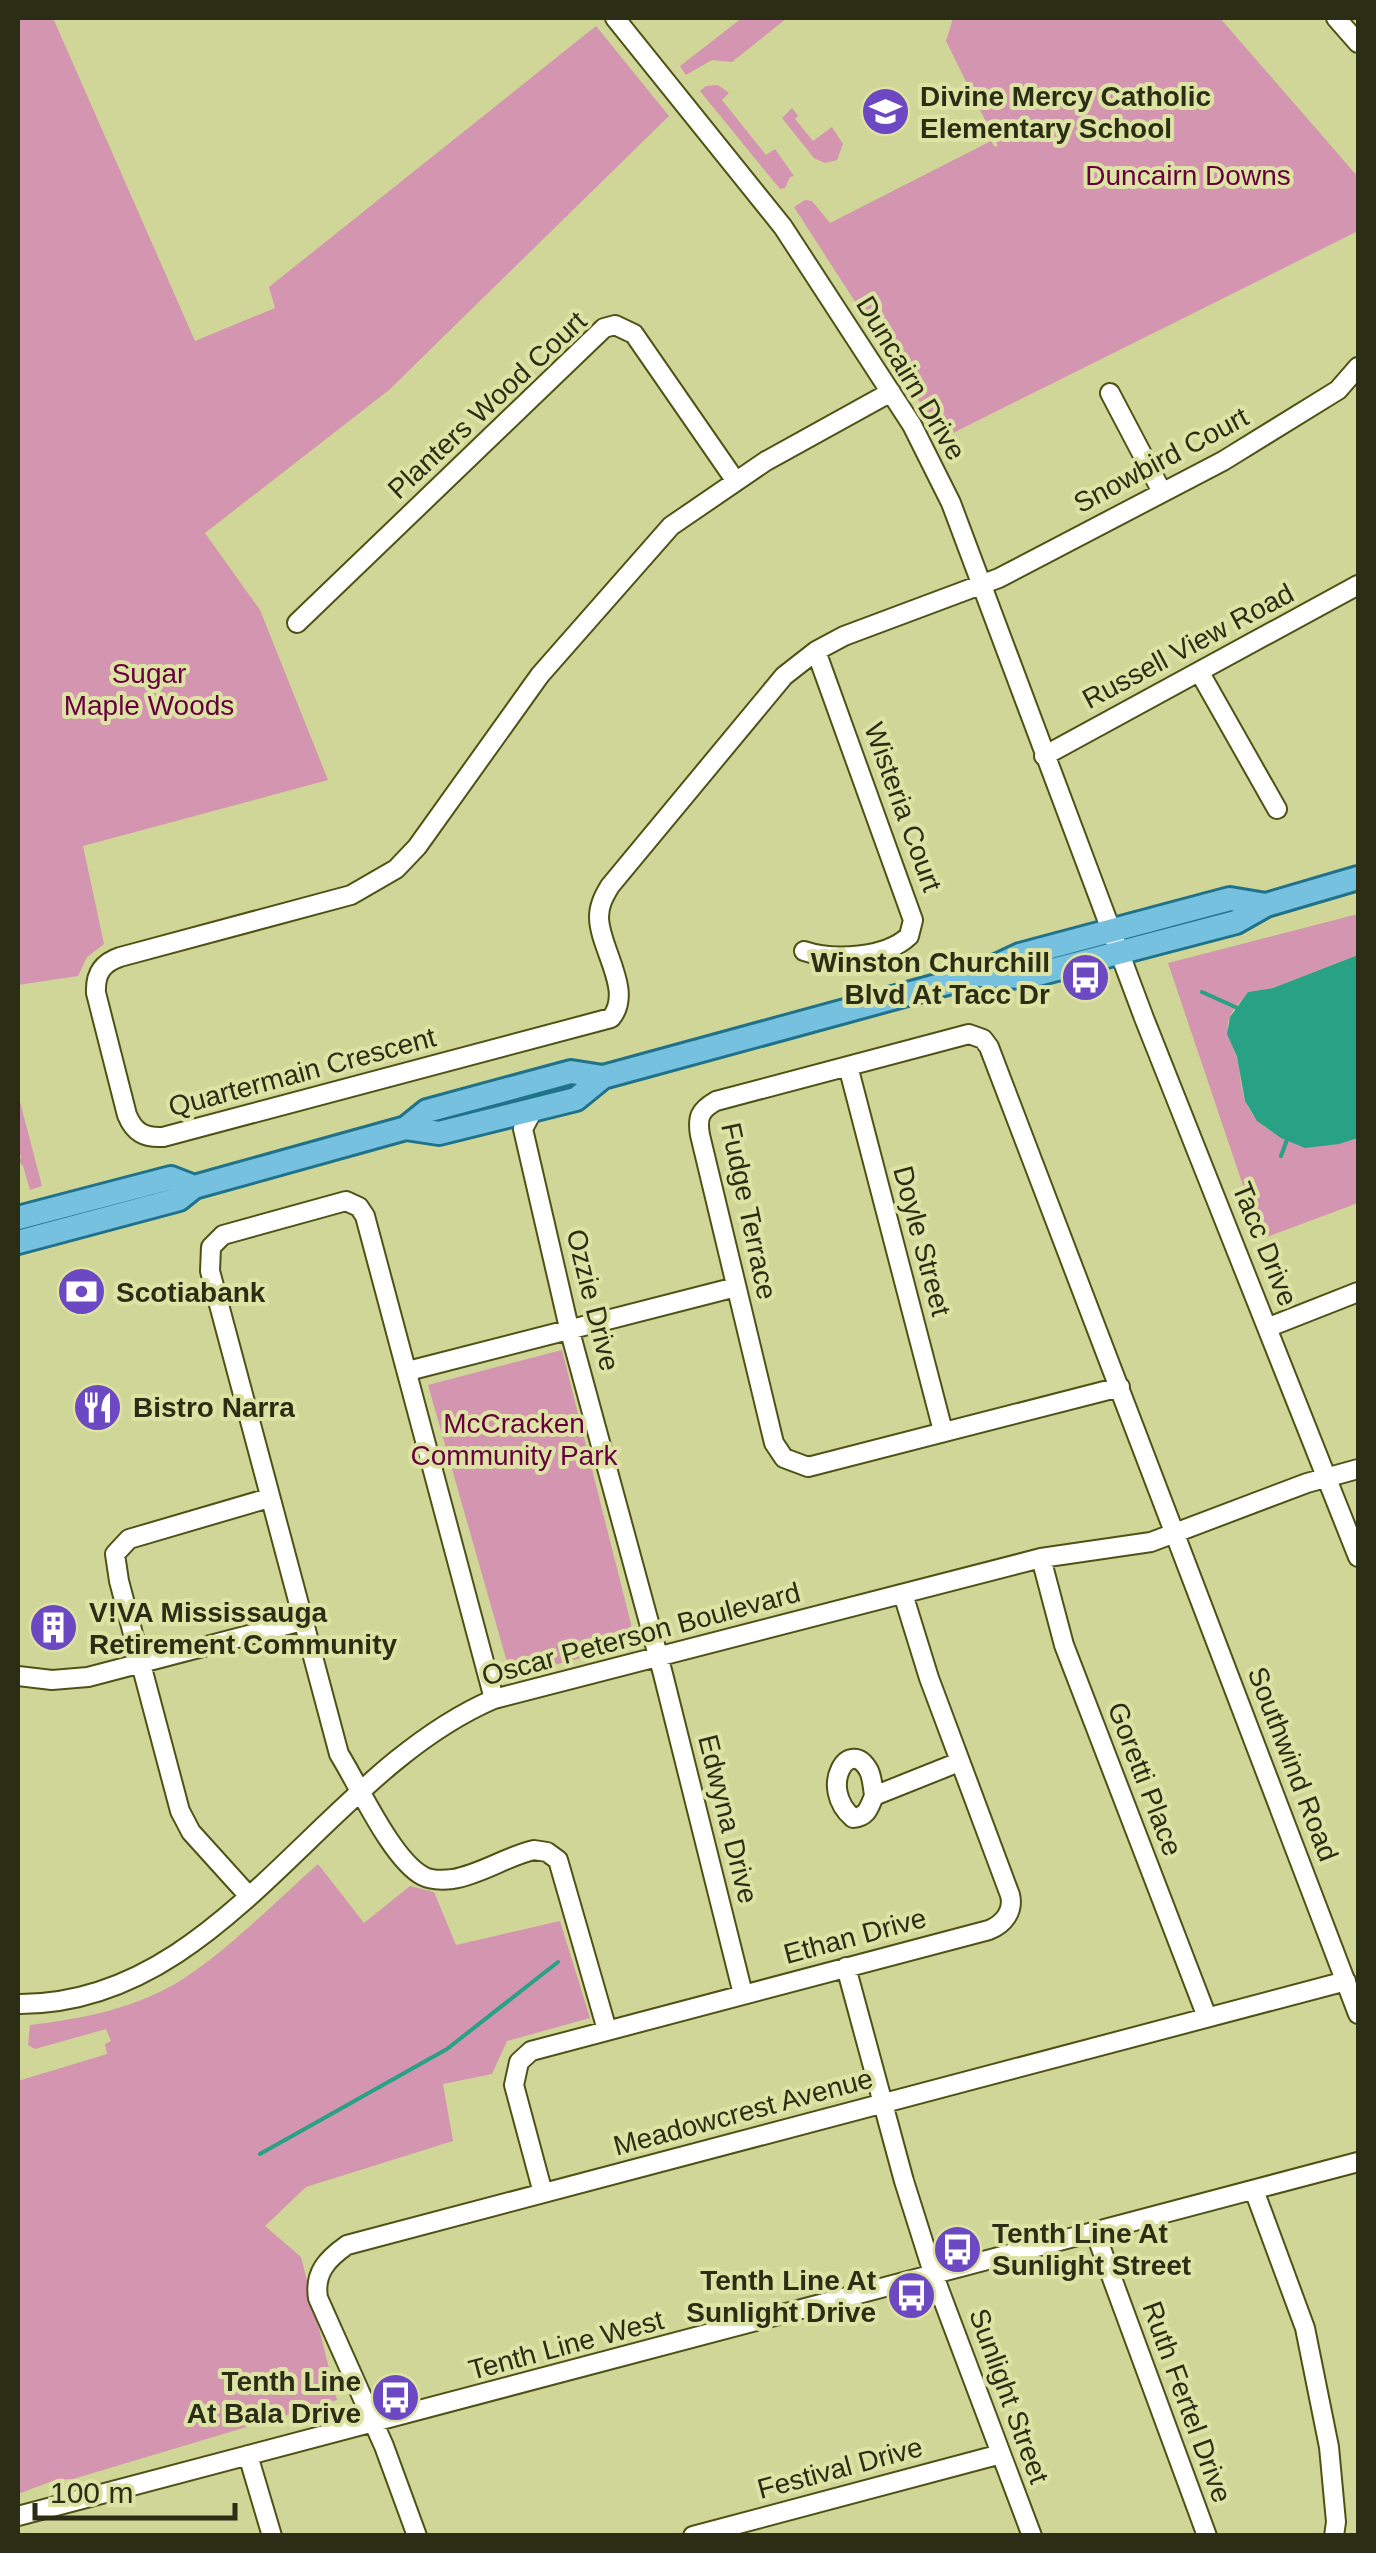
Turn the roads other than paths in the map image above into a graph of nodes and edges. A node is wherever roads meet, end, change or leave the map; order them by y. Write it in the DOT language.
graph roads {
  1 [pos="615,18"];
  2 [pos="1336,18"];
  3 [pos="1358,42"];
  4 [pos="1358,367"];
  5 [pos="891,392"];
  6 [pos="1110,394"];
  7 [pos="735,480"];
  8 [pos="1162,492"];
  9 [pos="1358,585"];
  10 [pos="980,586"];
  11 [pos="298,623"];
  12 [pos="816,651"];
  13 [pos="1200,673"];
  14 [pos="1044,756"];
  15 [pos="1277,809"];
  16 [pos="1358,878"];
  17 [pos="1115,942"];
  18 [pos="804,951"];
  19 [pos="848,1066"];
  20 [pos="603,1077"];
  21 [pos="528,1119"];
  22 [pos="406,1128"];
  23 [pos="194,1187"];
  24 [pos="18,1218"];
  25 [pos="18,1242"];
  26 [pos="736,1287"];
  27 [pos="1358,1292"];
  28 [pos="1269,1327"];
  29 [pos="570,1328"];
  30 [pos="408,1372"];
  31 [pos="1120,1387"];
  32 [pos="943,1430"];
  33 [pos="1358,1469"];
  34 [pos="1329,1478"];
  35 [pos="268,1498"];
  36 [pos="1174,1535"];
  37 [pos="1358,1557"];
  38 [pos="1042,1558"];
  39 [pos="903,1594"];
  40 [pos="302,1620"];
  41 [pos="658,1657"];
  42 [pos="140,1664"];
  43 [pos="18,1676"];
  44 [pos="494,1700"];
  45 [pos="959,1762"];
  46 [pos="360,1790"];
  47 [pos="874,1796"];
  48 [pos="248,1895"];
  49 [pos="846,1967"];
  50 [pos="1346,1981"];
  51 [pos="744,1994"];
  52 [pos="18,2004"];
  53 [pos="1358,2014"];
  54 [pos="1207,2018"];
  55 [pos="607,2030"];
  56 [pos="882,2104"];
  57 [pos="1358,2162"];
  58 [pos="1254,2190"];
  59 [pos="543,2194"];
  60 [pos="1095,2232"];
  61 [pos="934,2276"];
  62 [pos="372,2421"];
  63 [pos="248,2454"];
  64 [pos="1001,2454"];
  65 [pos="18,2516"];
  66 [pos="272,2536"];
  67 [pos="417,2536"];
  68 [pos="693,2536"];
  69 [pos="1032,2536"];
  70 [pos="1208,2536"];
  71 [pos="1334,2536"];
  1 -- 5 [label="street, Duncairn Drive"];
  2 -- 3 [label="street"];
  4 -- 8 [label="street, Snowbird Court"];
  5 -- 7 [label="street, Quartermain Crescent"];
  5 -- 10 [label="street, Duncairn Drive"];
  6 -- 8 [label="street"];
  7 -- 11 [label="street, Planters Wood Court"];
  7 -- 12 [label="street, Quartermain Crescent"];
  8 -- 10 [label="street, Snowbird Court"];
  9 -- 13 [label="street, Russell View Road"];
  10 -- 12 [label="street, Quartermain Crescent"];
  10 -- 14 [label="street, Duncairn Drive"];
  12 -- 18 [label="street, Wisteria Court"];
  13 -- 14 [label="street, Russell View Road"];
  13 -- 15 [label="street"];
  14 -- 17 [label="street, Duncairn Drive"];
  16 -- 17 [label="main road"];
  17 -- 20 [label="main road"];
  17 -- 28 [label="street, Tacc Drive"];
  19 -- 26 [label="street, Fudge Terrace"];
  19 -- 31 [label="street, Fudge Terrace"];
  19 -- 32 [label="street, Doyle Street"];
  20 -- 21 [label="main road"];
  20 -- 22 [label="main road"];
  21 -- 22 [label="main road"];
  21 -- 29 [label="street, Ozzie Drive"];
  22 -- 23 [label="main road"];
  23 -- 24 [label="main road"];
  23 -- 25 [label="main road"];
  26 -- 29 [label="street"];
  26 -- 32 [label="street, Fudge Terrace"];
  27 -- 28 [label="street"];
  28 -- 34 [label="street, Tacc Drive"];
  29 -- 30 [label="street"];
  29 -- 41 [label="street, Ozzie Drive"];
  30 -- 35 [label="street"];
  30 -- 44 [label="street"];
  31 -- 32 [label="street, Fudge Terrace"];
  31 -- 36 [label="street, Fudge Terrace"];
  33 -- 34 [label="street, Oscar Peterson Boulevard"];
  34 -- 36 [label="street, Oscar Peterson Boulevard"];
  34 -- 37 [label="street, Tacc Drive"];
  35 -- 40 [label="street"];
  35 -- 42 [label="street"];
  36 -- 38 [label="street, Oscar Peterson Boulevard"];
  36 -- 50 [label="street, Southwind Road"];
  38 -- 39 [label="street, Oscar Peterson Boulevard"];
  38 -- 54 [label="street, Goretti Place"];
  39 -- 41 [label="street, Oscar Peterson Boulevard"];
  39 -- 45 [label="street, Ethan Drive"];
  40 -- 42 [label="street"];
  40 -- 46 [label="street"];
  41 -- 44 [label="street, Oscar Peterson Boulevard"];
  41 -- 51 [label="street, Edwyna Drive"];
  42 -- 43 [label="street"];
  42 -- 48 [label="street"];
  44 -- 46 [label="street, Oscar Peterson Boulevard"];
  45 -- 47 [label="street"];
  45 -- 49 [label="street, Ethan Drive"];
  46 -- 48 [label="street, Oscar Peterson Boulevard"];
  46 -- 55 [label="street"];
  48 -- 52 [label="street, Oscar Peterson Boulevard"];
  49 -- 51 [label="street, Ethan Drive"];
  49 -- 56 [label="street, Sunlight Street"];
  50 -- 53 [label="street, Southwind Road"];
  50 -- 54 [label="street, Meadowcrest Avenue"];
  51 -- 55 [label="street, Ethan Drive"];
  54 -- 56 [label="street, Meadowcrest Avenue"];
  55 -- 59 [label="street, Ethan Drive"];
  56 -- 59 [label="street, Meadowcrest Avenue"];
  56 -- 61 [label="street, Sunlight Street"];
  57 -- 58 [label="street, Tenth Line West"];
  58 -- 60 [label="street, Tenth Line West"];
  58 -- 71 [label="street"];
  59 -- 62 [label="street, Meadowcrest Avenue"];
  60 -- 61 [label="street, Tenth Line West"];
  60 -- 70 [label="street, Ruth Fertel Drive"];
  61 -- 62 [label="street, Tenth Line West"];
  61 -- 64 [label="street, Sunlight Street"];
  62 -- 63 [label="street, Tenth Line West"];
  62 -- 67 [label="street, Meadowcrest Avenue"];
  63 -- 65 [label="street, Tenth Line West"];
  63 -- 66 [label="street"];
  64 -- 68 [label="street, Festival Drive"];
  64 -- 69 [label="street, Sunlight Street"];
}
